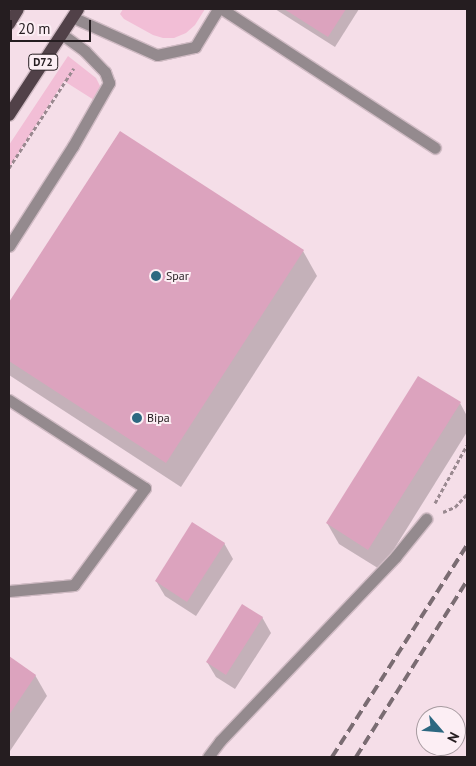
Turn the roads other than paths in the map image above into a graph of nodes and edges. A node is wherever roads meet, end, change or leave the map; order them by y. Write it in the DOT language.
graph roads {
  1 [pos="18,9"];
  2 [pos="220,9"];
  3 [pos="75,13"];
  4 [pos="9,24"];
  5 [pos="62,34"];
  6 [pos="9,115"];
  7 [pos="435,148"];
  8 [pos="9,246"];
  9 [pos="9,400"];
  10 [pos="426,519"];
  11 [pos="9,591"];
  12 [pos="208,757"];
  1 -- 4 [label="main road"];
  2 -- 3 [label="lane"];
  2 -- 7 [label="lane"];
  3 -- 5 [label="main road, D72"];
  5 -- 6 [label="main road, D72"];
  5 -- 8 [label="lane"];
  9 -- 11 [label="lane"];
  10 -- 12 [label="lane"];
}
